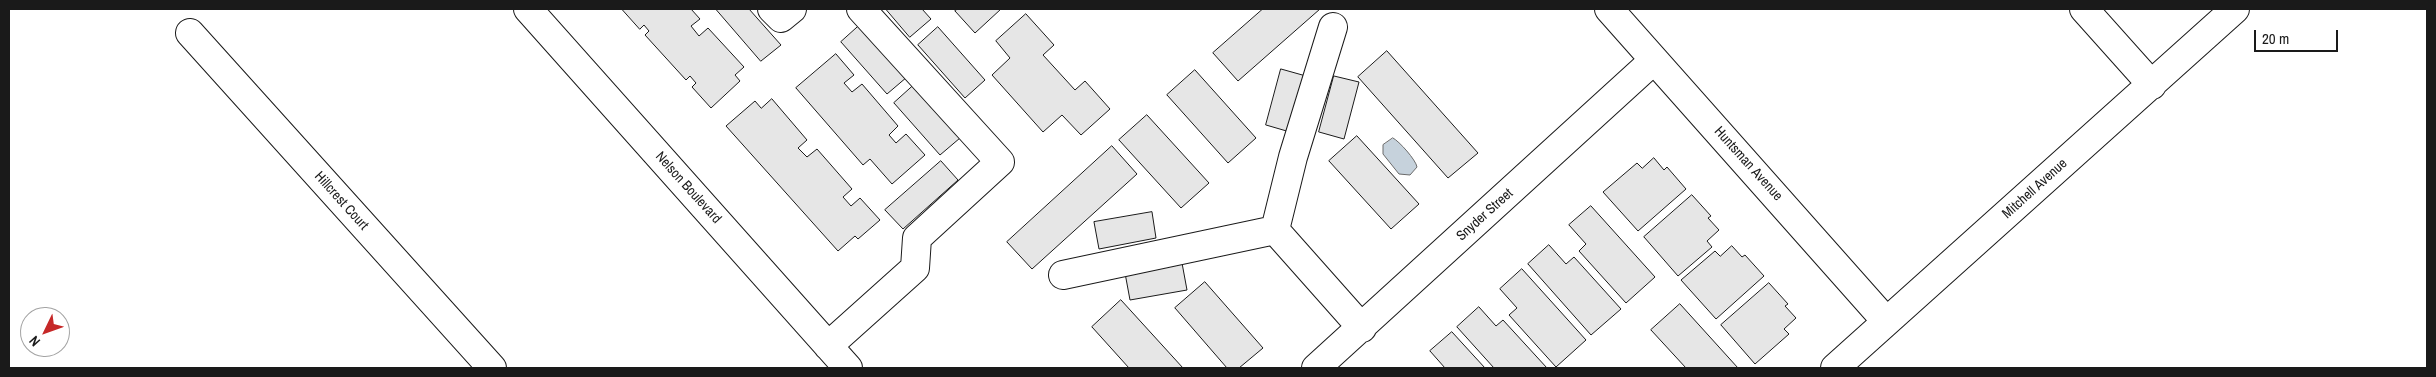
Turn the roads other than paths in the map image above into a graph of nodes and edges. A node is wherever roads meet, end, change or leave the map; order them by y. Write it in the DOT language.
graph roads {
  1 [pos="772,9"];
  2 [pos="792,9"];
  3 [pos="861,9"];
  4 [pos="1609,9"];
  5 [pos="2084,9"];
  6 [pos="2236,9"];
  7 [pos="533,10"];
  8 [pos="1333,27"];
  9 [pos="190,33"];
  10 [pos="1654,60"];
  11 [pos="2152,85"];
  12 [pos="1275,230"];
  13 [pos="1063,275"];
  14 [pos="1886,321"];
  15 [pos="1362,328"];
  16 [pos="828,346"];
  17 [pos="492,368"];
  18 [pos="848,368"];
  19 [pos="1316,368"];
  20 [pos="1835,368"];
  1 -- 2 [label="street"];
  3 -- 16 [label="street"];
  4 -- 10 [label="street, Huntsman Avenue"];
  5 -- 11 [label="street"];
  6 -- 11 [label="street, Mitchell Avenue"];
  7 -- 16 [label="street, Nelson Boulevard"];
  8 -- 12 [label="street"];
  9 -- 17 [label="street, Hillcrest Court"];
  10 -- 14 [label="street, Huntsman Avenue"];
  10 -- 15 [label="street, Snyder Street"];
  11 -- 14 [label="street, Mitchell Avenue"];
  12 -- 13 [label="street"];
  12 -- 15 [label="street"];
  14 -- 20 [label="street, Mitchell Avenue"];
  15 -- 19 [label="street, Snyder Street"];
  16 -- 18 [label="street, Nelson Boulevard"];
}
